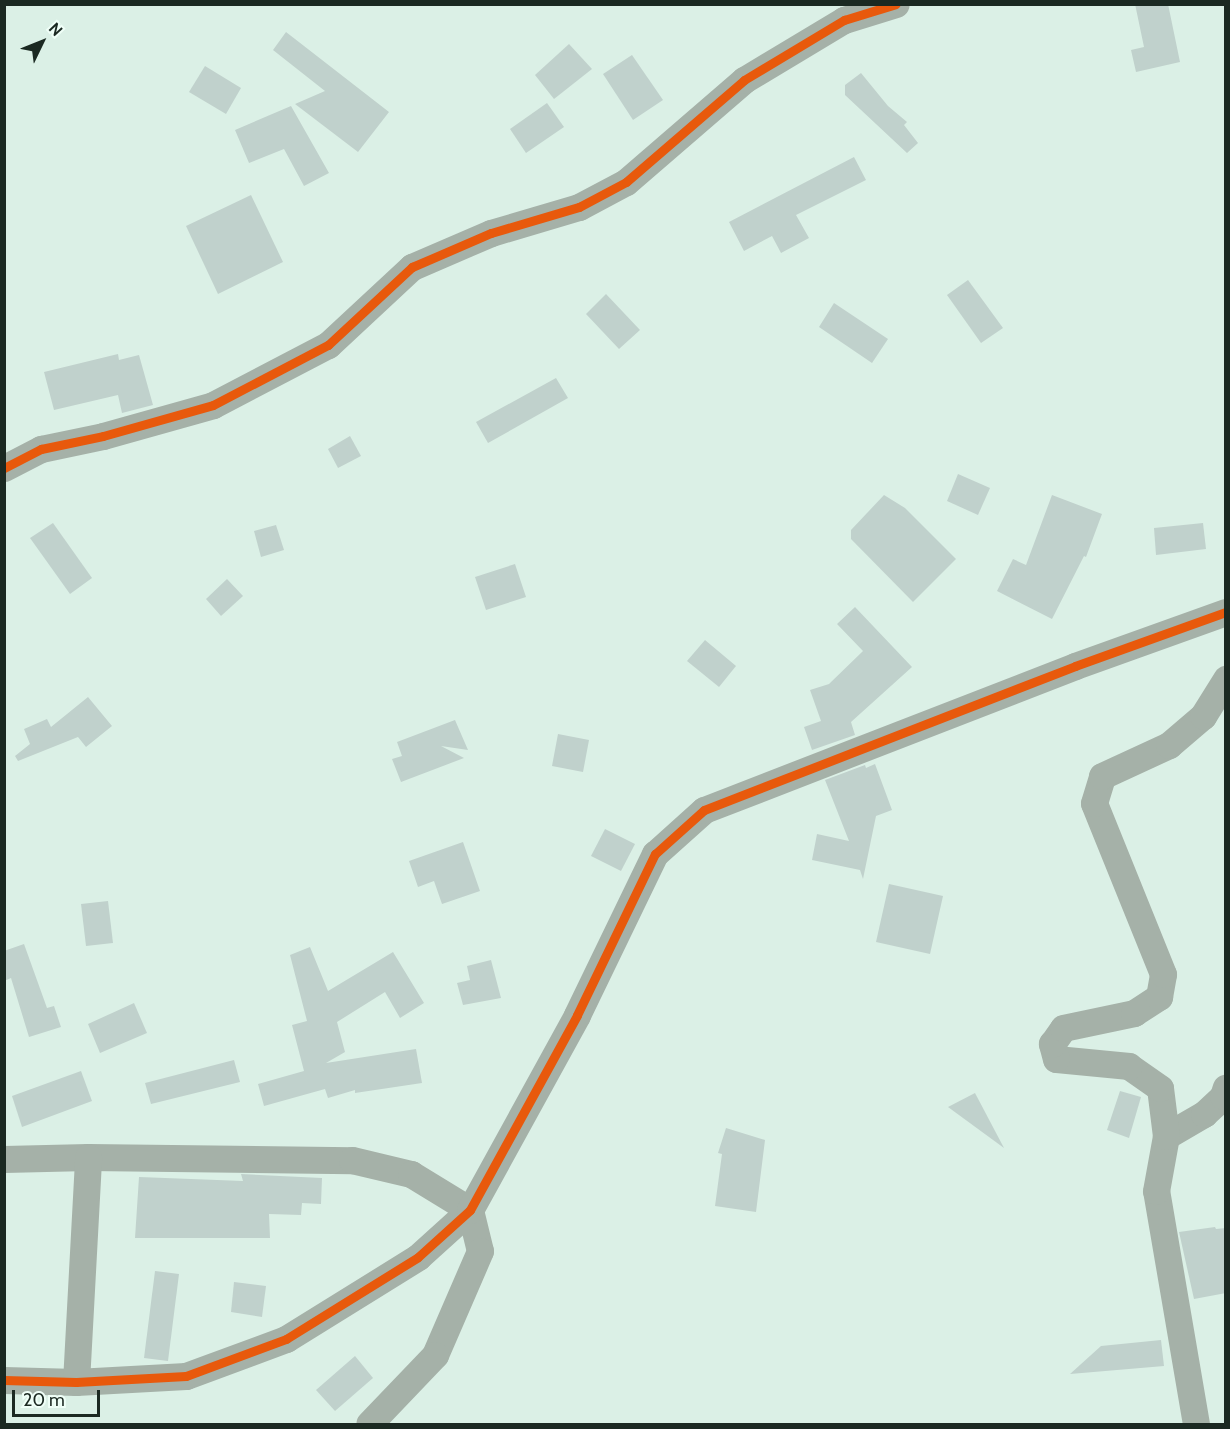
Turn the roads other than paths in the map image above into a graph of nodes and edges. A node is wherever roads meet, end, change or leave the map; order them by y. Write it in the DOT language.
graph roads {
  1 [pos="896,4"];
  2 [pos="4,468"];
  3 [pos="1226,612"];
  4 [pos="1226,680"];
  5 [pos="1225,1092"];
  6 [pos="1166,1136"];
  7 [pos="88,1157"];
  8 [pos="4,1159"];
  9 [pos="470,1210"];
  10 [pos="4,1380"];
  11 [pos="76,1382"];
  12 [pos="369,1425"];
  13 [pos="1196,1425"];
  1 -- 2 [label="street"];
  3 -- 9 [label="street"];
  4 -- 6 [label="street"];
  5 -- 6 [label="street"];
  6 -- 13 [label="street"];
  7 -- 8 [label="street"];
  7 -- 9 [label="street"];
  7 -- 11 [label="street"];
  9 -- 11 [label="street"];
  9 -- 12 [label="street"];
  10 -- 11 [label="street"];
}
